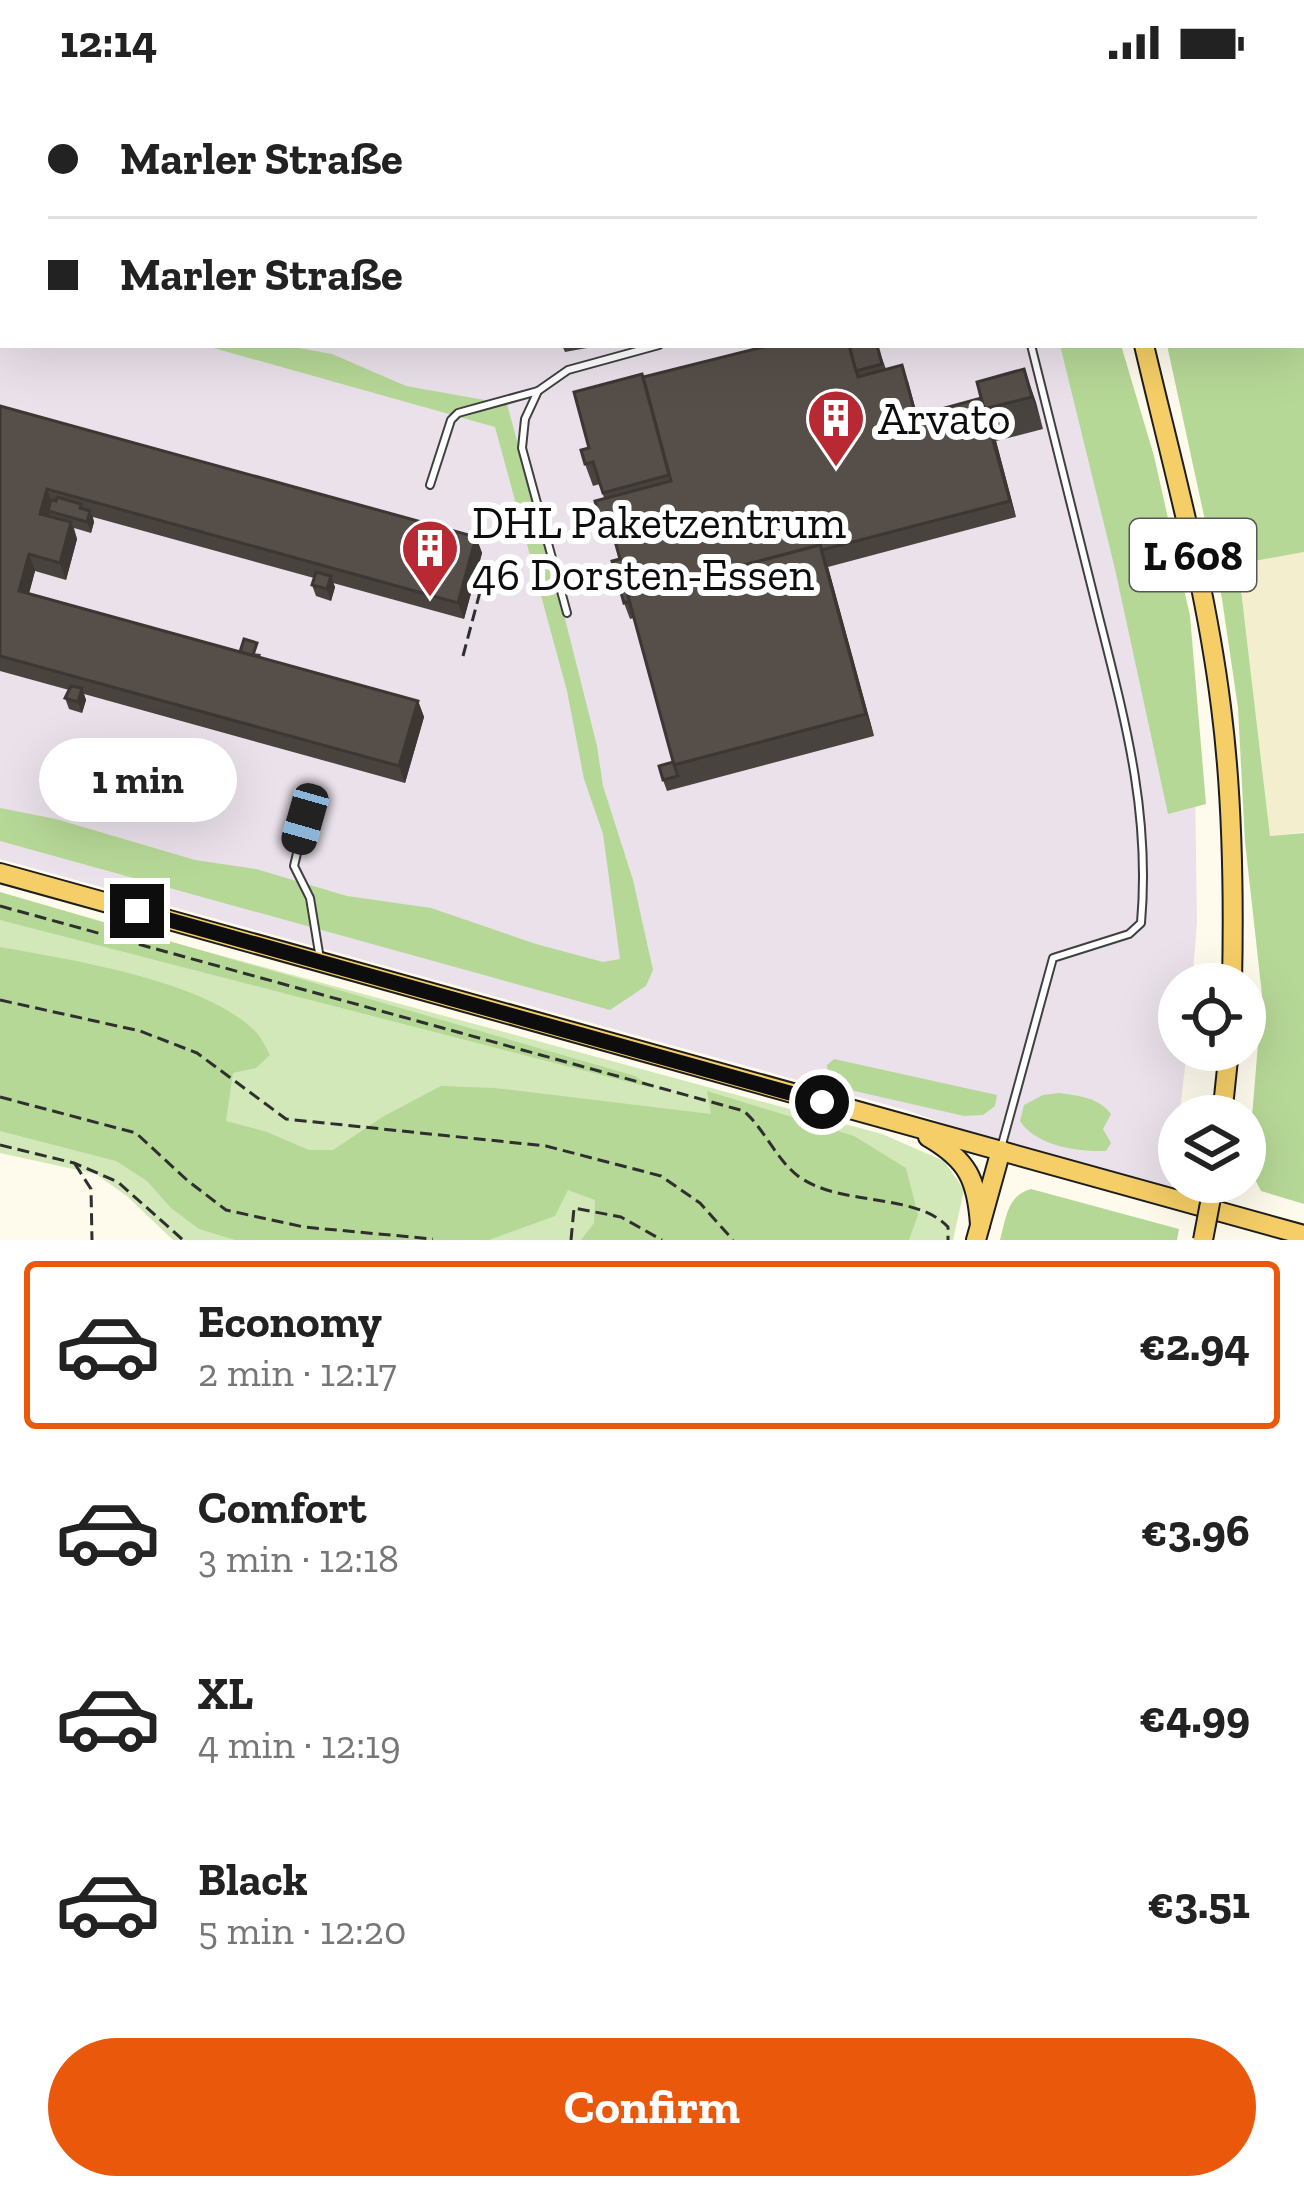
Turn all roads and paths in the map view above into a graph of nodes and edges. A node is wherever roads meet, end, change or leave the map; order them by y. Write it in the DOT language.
graph roads {
  1 [pos="648,348"];
  2 [pos="1032,348"];
  3 [pos="1145,348"];
  4 [pos="538,391"];
  5 [pos="430,485"];
  6 [pos="472,590"];
  7 [pos="567,613"];
  8 [pos="463,656"];
  9 [pos="305,819"];
  10 [pos="0,873"];
  11 [pos="0,906"];
  12 [pos="320,962"];
  13 [pos="1232,963"];
  14 [pos="0,1000"];
  15 [pos="0,1097"];
  16 [pos="907,1125"];
  17 [pos="0,1145"];
  18 [pos="1001,1150"];
  19 [pos="74,1162"];
  20 [pos="1210,1203"];
  21 [pos="978,1232"];
  22 [pos="1304,1235"];
  23 [pos="433,1239"];
  24 [pos="92,1240"];
  25 [pos="183,1240"];
  26 [pos="571,1240"];
  27 [pos="662,1240"];
  28 [pos="733,1240"];
  29 [pos="948,1240"];
  30 [pos="1203,1240"];
  1 -- 4 [label="lane"];
  2 -- 18 [label="lane"];
  3 -- 13 [label="main road, L 608"];
  4 -- 5 [label="lane"];
  4 -- 7 [label="lane"];
  6 -- 8 [label="path"];
  9 -- 12 [label="lane"];
  10 -- 12 [label="main road"];
  11 -- 29 [label="path"];
  12 -- 16 [label="main road"];
  14 -- 28 [label="path"];
  15 -- 23 [label="path"];
  16 -- 18 [label="main road"];
  16 -- 21 [label="main road"];
  17 -- 19 [label="path"];
  18 -- 21 [label="main road"];
  18 -- 22 [label="main road"];
  19 -- 24 [label="path"];
  19 -- 25 [label="path"];
  20 -- 30 [label="main road, bridge"];
  26 -- 27 [label="path"];
}
